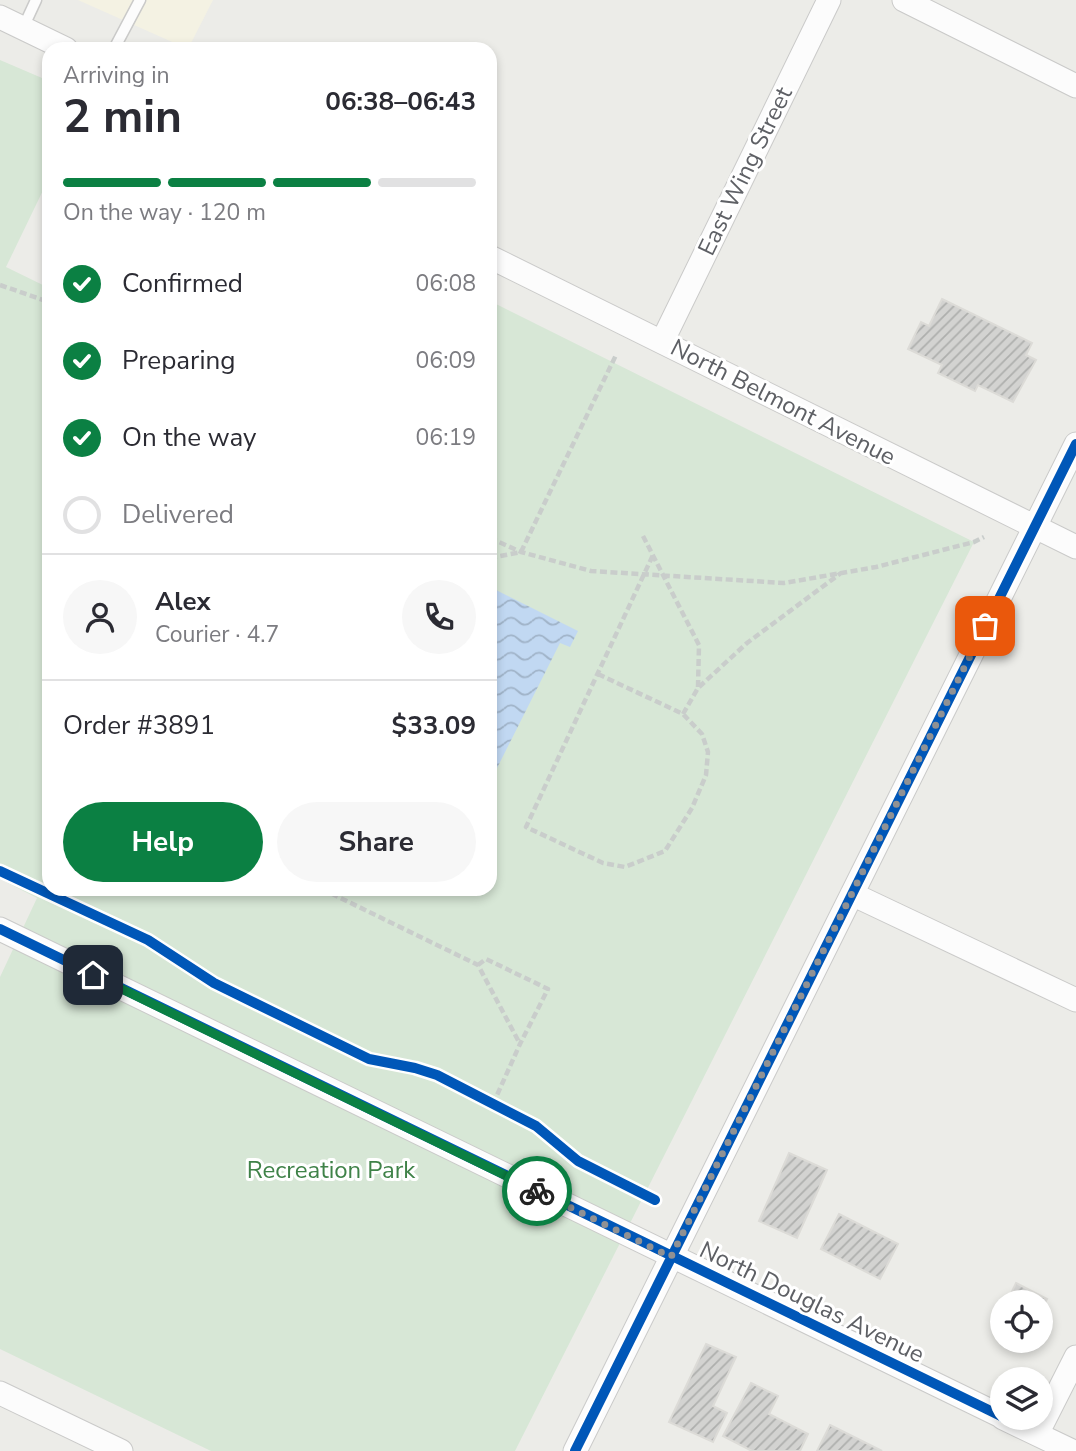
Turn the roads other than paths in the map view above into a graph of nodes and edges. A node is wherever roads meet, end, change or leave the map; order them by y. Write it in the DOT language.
graph roads {
  1 [pos="36,0"];
  2 [pos="140,0"];
  3 [pos="829,0"];
  4 [pos="904,0"];
  5 [pos="0,17"];
  6 [pos="23,28"];
  7 [pos="52,42"];
  8 [pos="118,42"];
  9 [pos="1076,86"];
  10 [pos="497,260"];
  11 [pos="662,342"];
  12 [pos="1076,444"];
  13 [pos="1034,528"];
  14 [pos="1076,547"];
  15 [pos="852,894"];
  16 [pos="0,929"];
  17 [pos="1076,1000"];
  18 [pos="671,1257"];
  19 [pos="1076,1357"];
  20 [pos="0,1393"];
  21 [pos="990,1411"];
  22 [pos="1029,1430"];
  23 [pos="1037,1434"];
  24 [pos="121,1451"];
  25 [pos="575,1451"];
  26 [pos="1072,1451"];
  1 -- 6 [label="lane"];
  2 -- 8 [label="lane"];
  3 -- 11 [label="street, East Wing Street"];
  4 -- 9 [label="street"];
  5 -- 6 [label="street"];
  6 -- 7 [label="street"];
  10 -- 11 [label="street, North Belmont Avenue"];
  11 -- 13 [label="street, North Belmont Avenue"];
  12 -- 13 [label="street"];
  13 -- 14 [label="street, North Belmont Avenue"];
  13 -- 15 [label="street"];
  15 -- 17 [label="street"];
  15 -- 18 [label="street"];
  16 -- 18 [label="street, North Douglas Avenue"];
  18 -- 21 [label="street, North Douglas Avenue"];
  18 -- 25 [label="street"];
  19 -- 23 [label="street"];
  20 -- 24 [label="street"];
  22 -- 23 [label="street, North Douglas Avenue"];
  23 -- 26 [label="street, North Douglas Avenue"];
}
